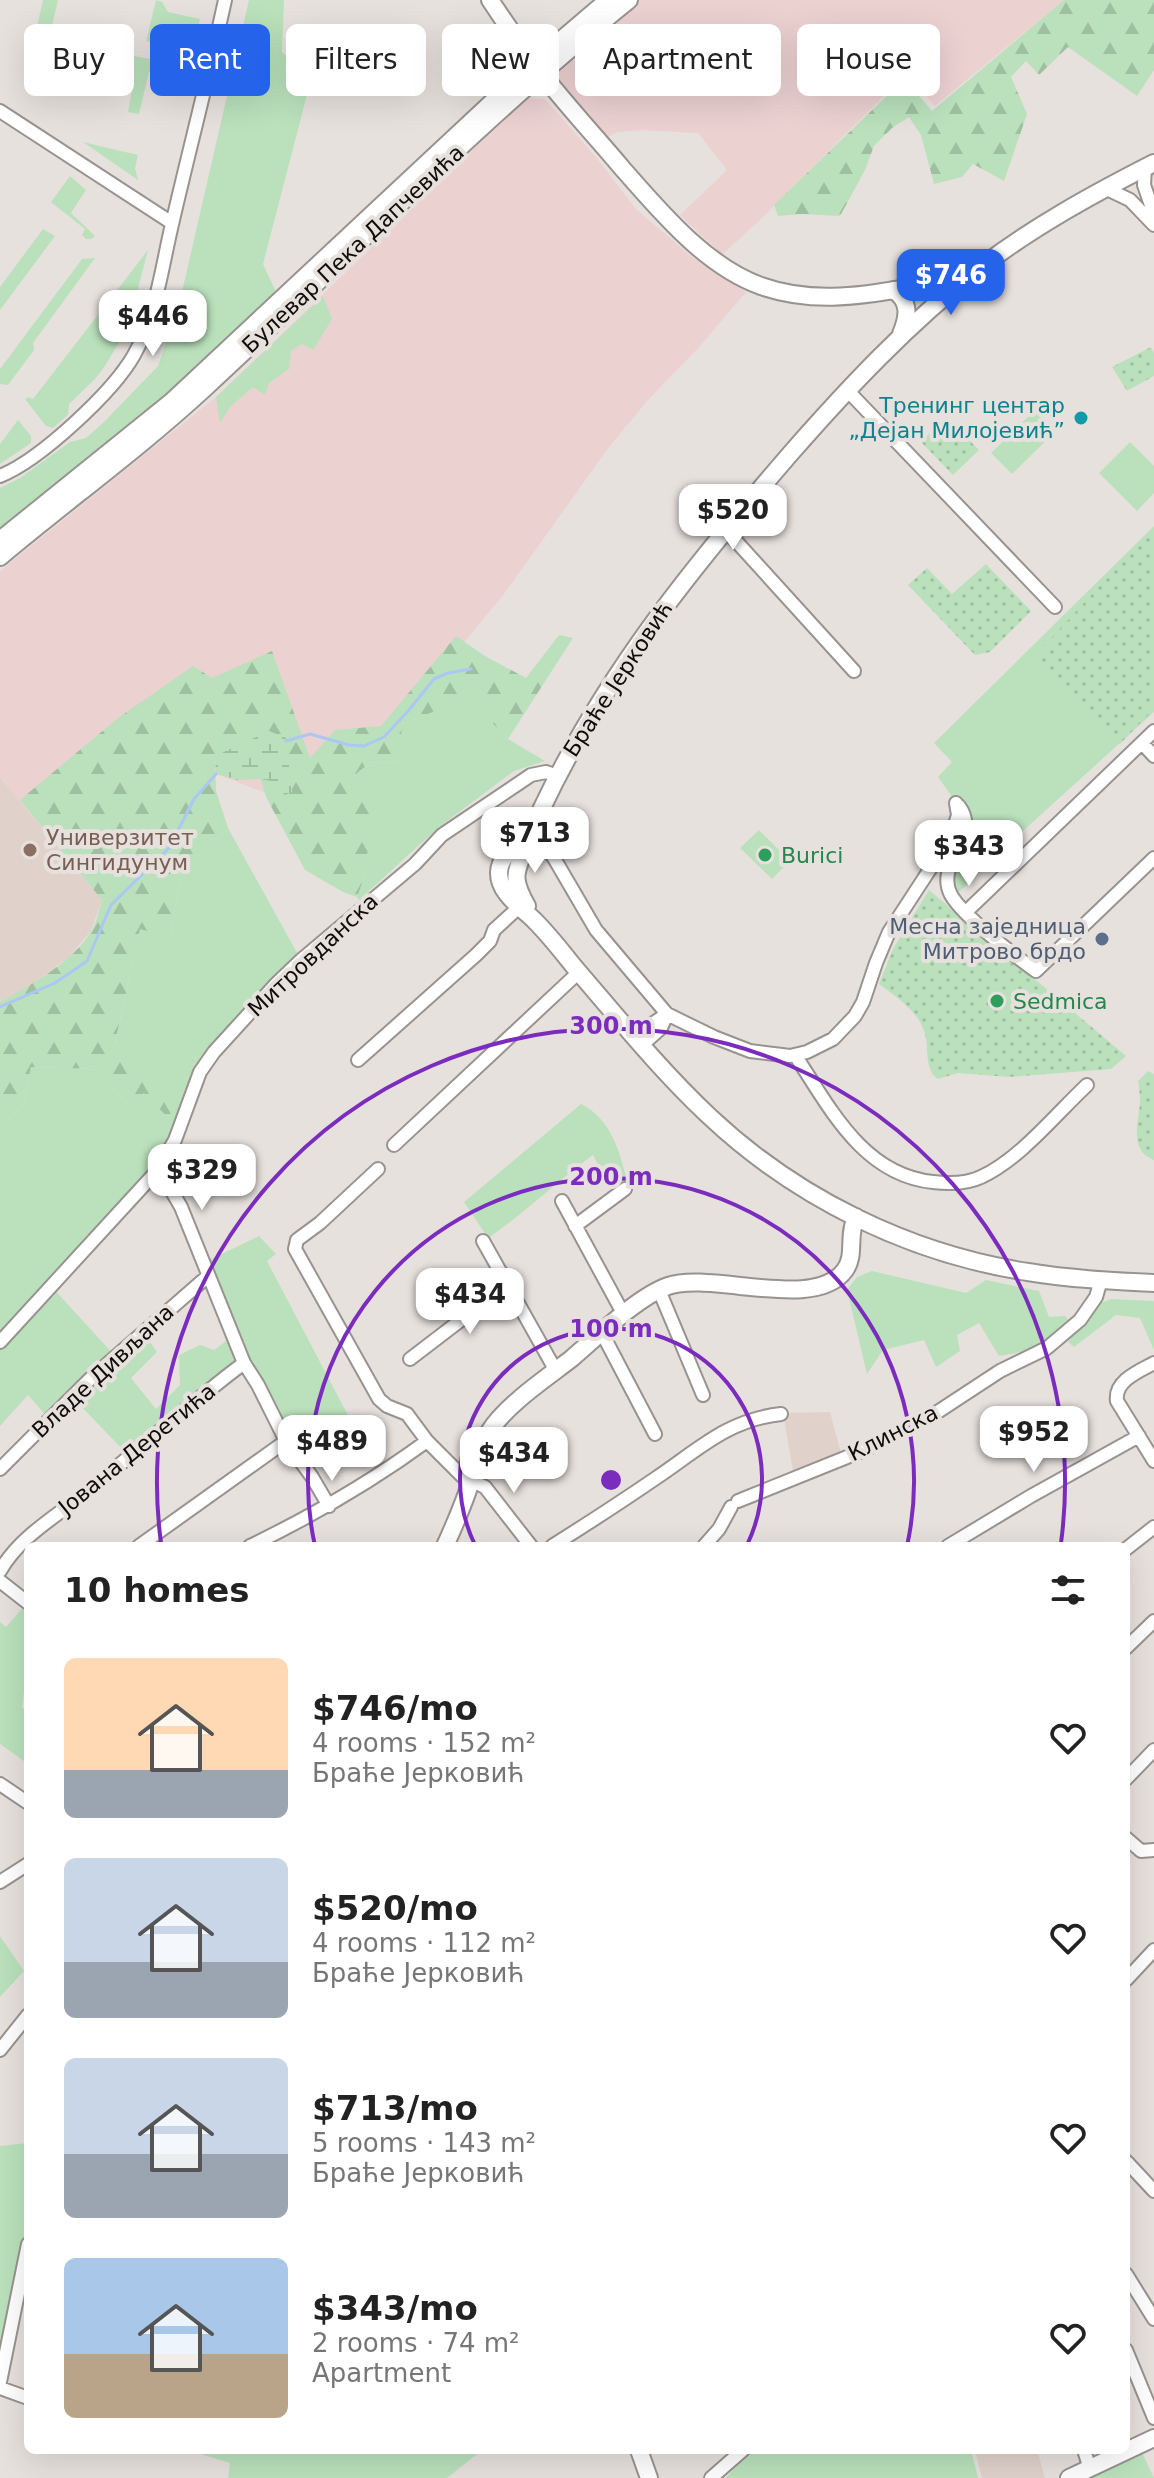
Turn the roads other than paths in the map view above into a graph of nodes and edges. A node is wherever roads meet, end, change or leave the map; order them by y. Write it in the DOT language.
graph roads {
  1 [pos="225,0"];
  2 [pos="490,0"];
  3 [pos="608,0"];
  4 [pos="629,0"];
  5 [pos="507,24"];
  6 [pos="559,47"];
  7 [pos="559,52"];
  8 [pos="559,93"];
  9 [pos="506,96"];
  10 [pos="508,96"];
  11 [pos="0,111"];
  12 [pos="1150,166"];
  13 [pos="1107,189"];
  14 [pos="1154,214"];
  15 [pos="172,223"];
  16 [pos="1154,225"];
  17 [pos="977,269"];
  18 [pos="893,290"];
  19 [pos="900,337"];
  20 [pos="848,391"];
  21 [pos="0,476"];
  22 [pos="725,529"];
  23 [pos="0,540"];
  24 [pos="0,557"];
  25 [pos="1055,607"];
  26 [pos="854,671"];
  27 [pos="1154,731"];
  28 [pos="1142,743"];
  29 [pos="1154,756"];
  30 [pos="557,776"];
  31 [pos="531,830"];
  32 [pos="1154,858"];
  33 [pos="519,907"];
  34 [pos="966,912"];
  35 [pos="536,921"];
  36 [pos="579,972"];
  37 [pos="667,1014"];
  38 [pos="638,1040"];
  39 [pos="795,1055"];
  40 [pos="358,1060"];
  41 [pos="1087,1085"];
  42 [pos="394,1145"];
  43 [pos="378,1169"];
  44 [pos="156,1172"];
  45 [pos="625,1189"];
  46 [pos="562,1201"];
  47 [pos="856,1217"];
  48 [pos="575,1226"];
  49 [pos="483,1241"];
  50 [pos="208,1276"];
  51 [pos="1101,1280"];
  52 [pos="1154,1283"];
  53 [pos="508,1284"];
  54 [pos="659,1290"];
  55 [pos="624,1315"];
  56 [pos="602,1333"];
  57 [pos="0,1342"];
  58 [pos="410,1359"];
  59 [pos="244,1363"];
  60 [pos="1154,1363"];
  61 [pos="556,1371"];
  62 [pos="703,1395"];
  63 [pos="781,1414"];
  64 [pos="655,1434"];
  65 [pos="1139,1436"];
  66 [pos="286,1441"];
  67 [pos="427,1441"];
  68 [pos="1154,1461"];
  69 [pos="0,1469"];
  70 [pos="472,1481"];
  71 [pos="329,1506"];
  72 [pos="1154,1527"];
  73 [pos="145,1542"];
  74 [pos="258,1542"];
  75 [pos="447,1542"];
  76 [pos="528,1542"];
  77 [pos="558,1542"];
  78 [pos="708,1542"];
  79 [pos="955,1542"];
  80 [pos="1130,1546"];
  81 [pos="0,1571"];
  82 [pos="0,1581"];
  83 [pos="24,1600"];
  84 [pos="1154,1621"];
  85 [pos="1130,1644"];
  86 [pos="1154,1750"];
  87 [pos="1130,1775"];
  88 [pos="0,1784"];
  89 [pos="24,1800"];
  90 [pos="1130,1841"];
  91 [pos="1154,1850"];
  92 [pos="24,1867"];
  93 [pos="0,1882"];
  94 [pos="1154,1950"];
  95 [pos="1130,1976"];
  96 [pos="24,2020"];
  97 [pos="0,2050"];
  98 [pos="1130,2165"];
  99 [pos="1154,2191"];
  100 [pos="24,2267"];
  101 [pos="1130,2280"];
  102 [pos="1154,2319"];
  103 [pos="1130,2360"];
  104 [pos="0,2385"];
  105 [pos="24,2396"];
  106 [pos="1154,2418"];
  107 [pos="1154,2438"];
  108 [pos="1130,2450"];
  109 [pos="640,2454"];
  110 [pos="738,2454"];
  111 [pos="1085,2454"];
  112 [pos="1121,2454"];
  113 [pos="1090,2469"];
  114 [pos="649,2478"];
  115 [pos="711,2478"];
  116 [pos="1069,2478"];
  1 -- 15 [label="street"];
  2 -- 5 [label="street"];
  3 -- 6 [label="street, Булевар Пека Дапчевића"];
  4 -- 7 [label="street, Булевар Пека Дапчевића"];
  8 -- 18 [label="street"];
  9 -- 23 [label="street, Булевар Пека Дапчевића"];
  10 -- 24 [label="street, Булевар Пека Дапчевића"];
  11 -- 15 [label="street"];
  12 -- 13 [label="street, Браће Јерковић"];
  12 -- 14 [label="street"];
  13 -- 16 [label="street"];
  13 -- 17 [label="street, Браће Јерковић"];
  15 -- 21 [label="street"];
  17 -- 18 [label="street"];
  17 -- 19 [label="street, Браће Јерковић"];
  18 -- 19 [label="street"];
  19 -- 20 [label="street, Браће Јерковић"];
  20 -- 22 [label="street, Браће Јерковић"];
  20 -- 25 [label="street"];
  22 -- 26 [label="street"];
  22 -- 30 [label="street, Браће Јерковић"];
  27 -- 28 [label="street"];
  28 -- 29 [label="street"];
  28 -- 34 [label="street"];
  30 -- 31 [label="street, Браће Јерковић"];
  30 -- 44 [label="street, Митровданска"];
  31 -- 33 [label="street, Браће Јерковић"];
  31 -- 35 [label="street, Браће Јерковић"];
  31 -- 37 [label="street"];
  32 -- 34 [label="street"];
  33 -- 35 [label="street, Браће Јерковић"];
  33 -- 40 [label="street"];
  34 -- 39 [label="street"];
  35 -- 36 [label="street, Браће Јерковић"];
  36 -- 38 [label="street, Браће Јерковић"];
  36 -- 42 [label="street"];
  37 -- 38 [label="street"];
  37 -- 39 [label="street"];
  38 -- 47 [label="street, Браће Јерковић"];
  39 -- 41 [label="street"];
  43 -- 67 [label="street"];
  44 -- 50 [label="street"];
  44 -- 57 [label="street, Митровданска"];
  45 -- 48 [label="street"];
  46 -- 48 [label="street"];
  47 -- 51 [label="street, Браће Јерковић"];
  47 -- 54 [label="street"];
  48 -- 55 [label="street"];
  49 -- 53 [label="street"];
  50 -- 59 [label="street"];
  50 -- 69 [label="street, Владе Дивљана"];
  51 -- 52 [label="street, Браће Јерковић"];
  51 -- 78 [label="street, Клинска"];
  53 -- 58 [label="street"];
  53 -- 61 [label="street"];
  54 -- 55 [label="street"];
  54 -- 62 [label="street"];
  55 -- 56 [label="street"];
  56 -- 61 [label="street"];
  56 -- 64 [label="street"];
  59 -- 66 [label="street"];
  59 -- 81 [label="street, Јована Деретића"];
  60 -- 65 [label="street"];
  61 -- 70 [label="street"];
  63 -- 77 [label="street"];
  65 -- 68 [label="street"];
  65 -- 79 [label="street"];
  66 -- 71 [label="street"];
  66 -- 73 [label="street"];
  67 -- 70 [label="street"];
  67 -- 71 [label="street"];
  70 -- 75 [label="street"];
  70 -- 76 [label="street"];
  71 -- 74 [label="street"];
  72 -- 80 [label="street"];
  82 -- 83 [label="street"];
  84 -- 85 [label="street"];
  86 -- 87 [label="street"];
  88 -- 89 [label="street"];
  90 -- 91 [label="street"];
  92 -- 93 [label="street"];
  94 -- 95 [label="street"];
  96 -- 97 [label="street"];
  98 -- 99 [label="street"];
  100 -- 104 [label="street"];
  101 -- 102 [label="street"];
  103 -- 106 [label="street"];
  104 -- 105 [label="street"];
  107 -- 108 [label="street"];
  109 -- 114 [label="street"];
  110 -- 115 [label="street"];
  111 -- 113 [label="street"];
  112 -- 113 [label="street"];
  113 -- 116 [label="street"];
}
